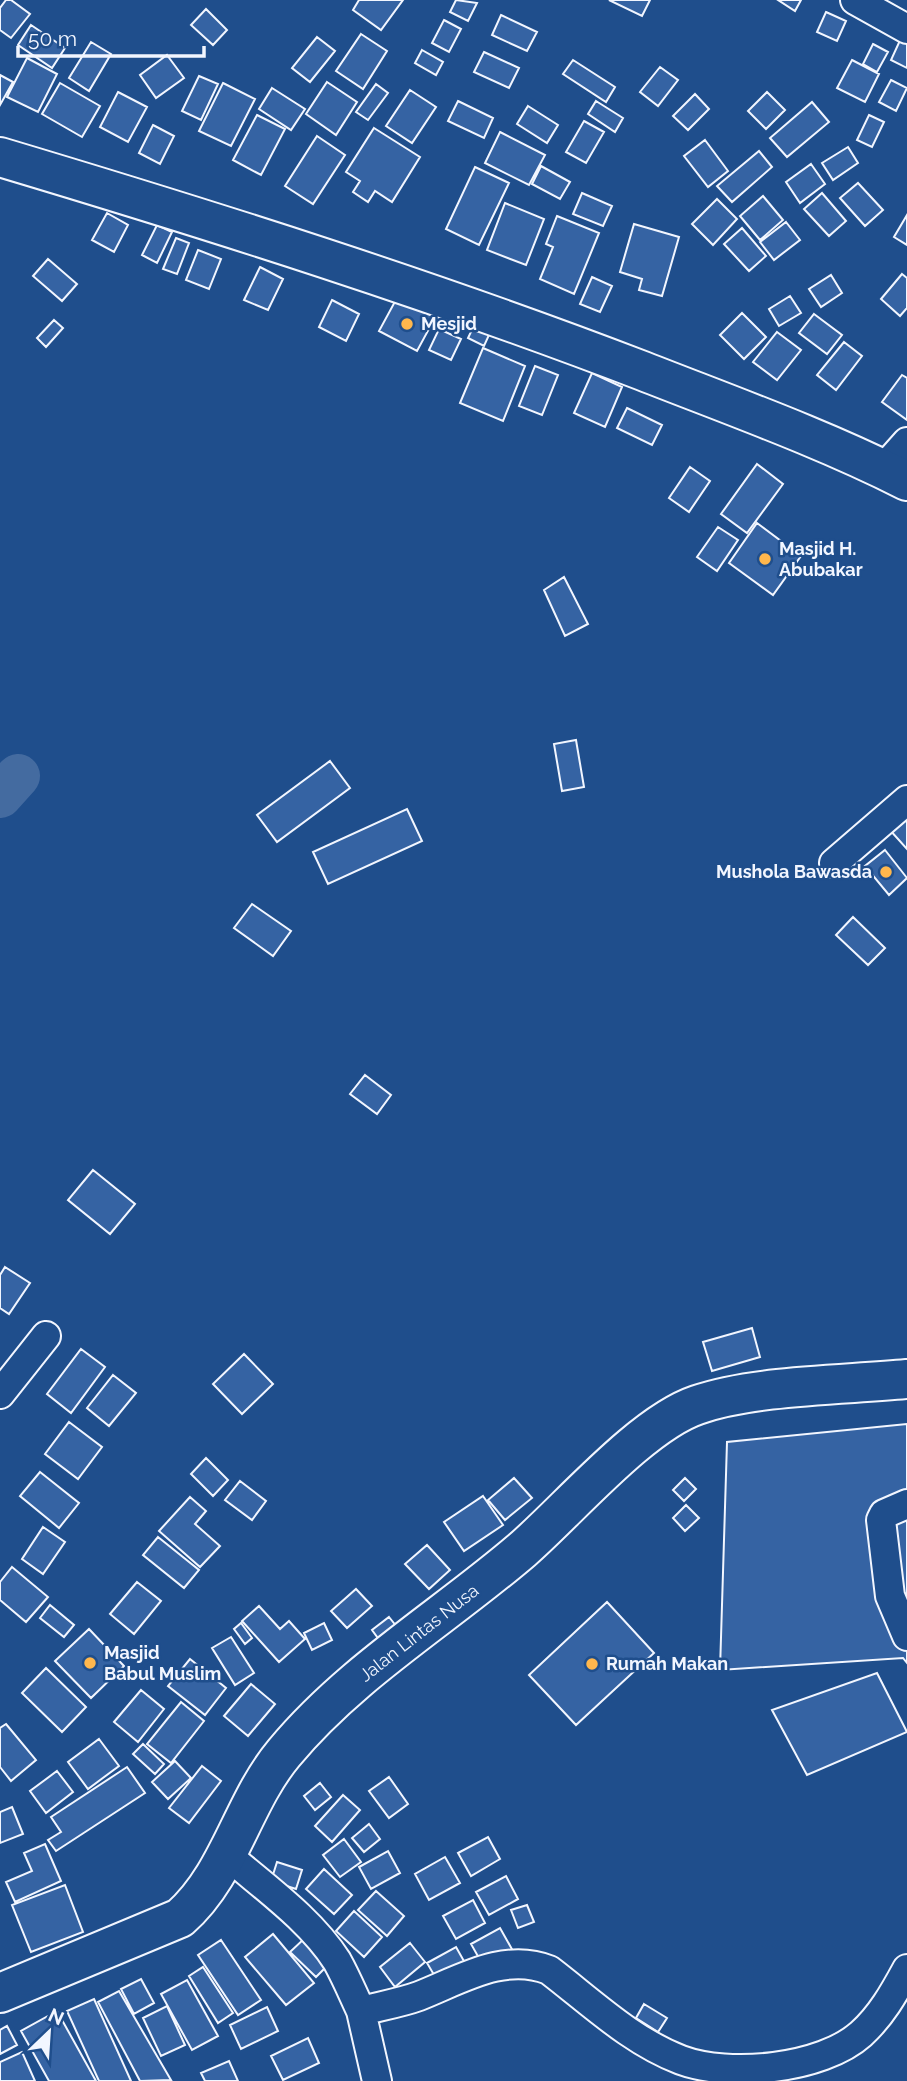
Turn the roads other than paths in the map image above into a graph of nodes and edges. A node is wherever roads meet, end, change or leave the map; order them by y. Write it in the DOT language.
graph roads {
  1 [pos="855,0"];
  2 [pos="907,29"];
  3 [pos="0,157"];
  4 [pos="899,464"];
  5 [pos="907,800"];
  6 [pos="834,863"];
  7 [pos="46,1336"];
  8 [pos="907,1379"];
  9 [pos="0,1394"];
  10 [pos="907,1504"];
  11 [pos="907,1636"];
  12 [pos="226,1854"];
  13 [pos="907,1969"];
  14 [pos="0,1993"];
  15 [pos="361,2011"];
  16 [pos="377,2081"];
  1 -- 2 [label="street"];
  3 -- 4 [label="highway"];
  5 -- 6 [label="street"];
  7 -- 9 [label="street"];
  8 -- 12 [label="highway, Jalan Lintas Nusa"];
  10 -- 11 [label="street"];
  12 -- 14 [label="highway, Jalan Lintas Nusa"];
  12 -- 15 [label="street"];
  13 -- 15 [label="street"];
  15 -- 16 [label="street"];
}
